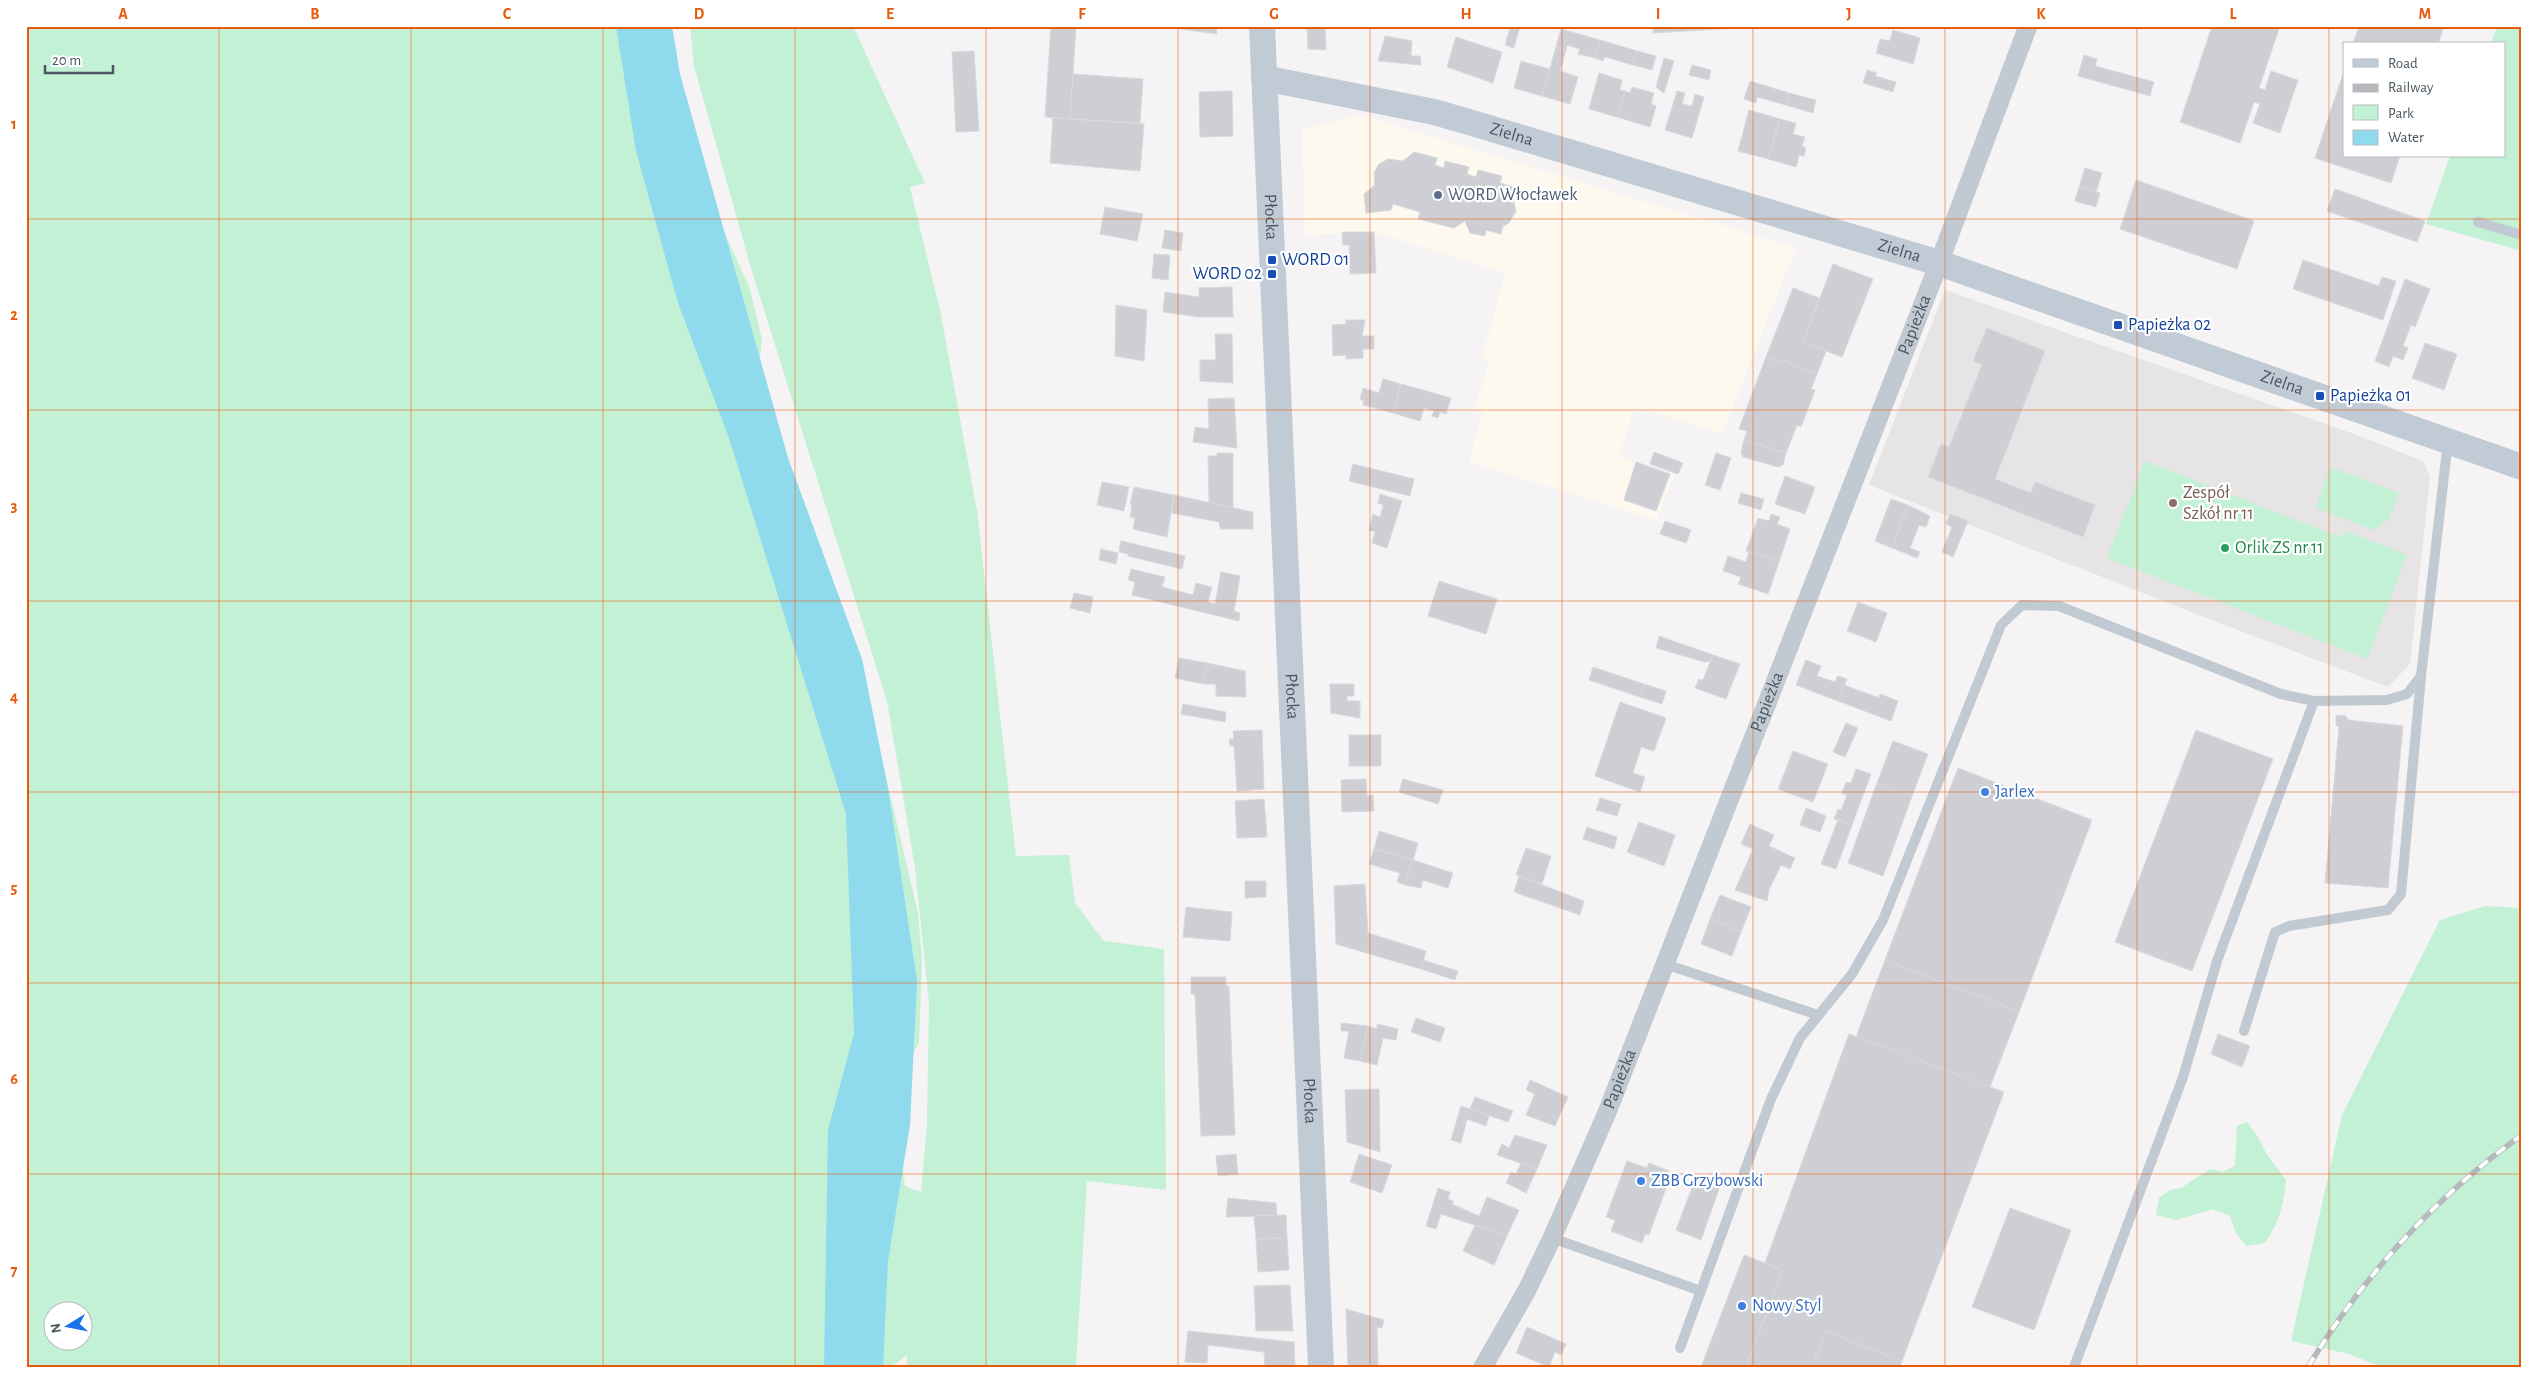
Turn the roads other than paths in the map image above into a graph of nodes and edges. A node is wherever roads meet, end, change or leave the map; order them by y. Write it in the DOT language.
graph roads {
  1 [pos="1262,26"];
  2 [pos="2028,26"];
  3 [pos="1264,78"];
  4 [pos="2478,222"];
  5 [pos="2522,235"];
  6 [pos="1938,263"];
  7 [pos="2448,440"];
  8 [pos="2522,466"];
  9 [pos="2421,676"];
  10 [pos="2314,701"];
  11 [pos="1665,964"];
  12 [pos="1818,1016"];
  13 [pos="2244,1031"];
  14 [pos="1552,1238"];
  15 [pos="1701,1291"];
  16 [pos="1680,1348"];
  17 [pos="1321,1367"];
  18 [pos="1483,1367"];
  19 [pos="2074,1367"];
  1 -- 3 [label="street, Płocka"];
  2 -- 6 [label="street, Papieżka"];
  3 -- 6 [label="street, Zielna"];
  3 -- 17 [label="street, Płocka"];
  4 -- 5 [label="lane"];
  6 -- 7 [label="street, Zielna"];
  6 -- 11 [label="street, Papieżka"];
  7 -- 8 [label="street, Zielna"];
  7 -- 9 [label="lane"];
  9 -- 10 [label="lane"];
  9 -- 13 [label="lane"];
  10 -- 12 [label="lane"];
  10 -- 19 [label="lane"];
  11 -- 12 [label="lane"];
  11 -- 14 [label="street, Papieżka"];
  12 -- 15 [label="lane"];
  14 -- 15 [label="lane"];
  14 -- 18 [label="street, Papieżka"];
  15 -- 16 [label="lane"];
}
